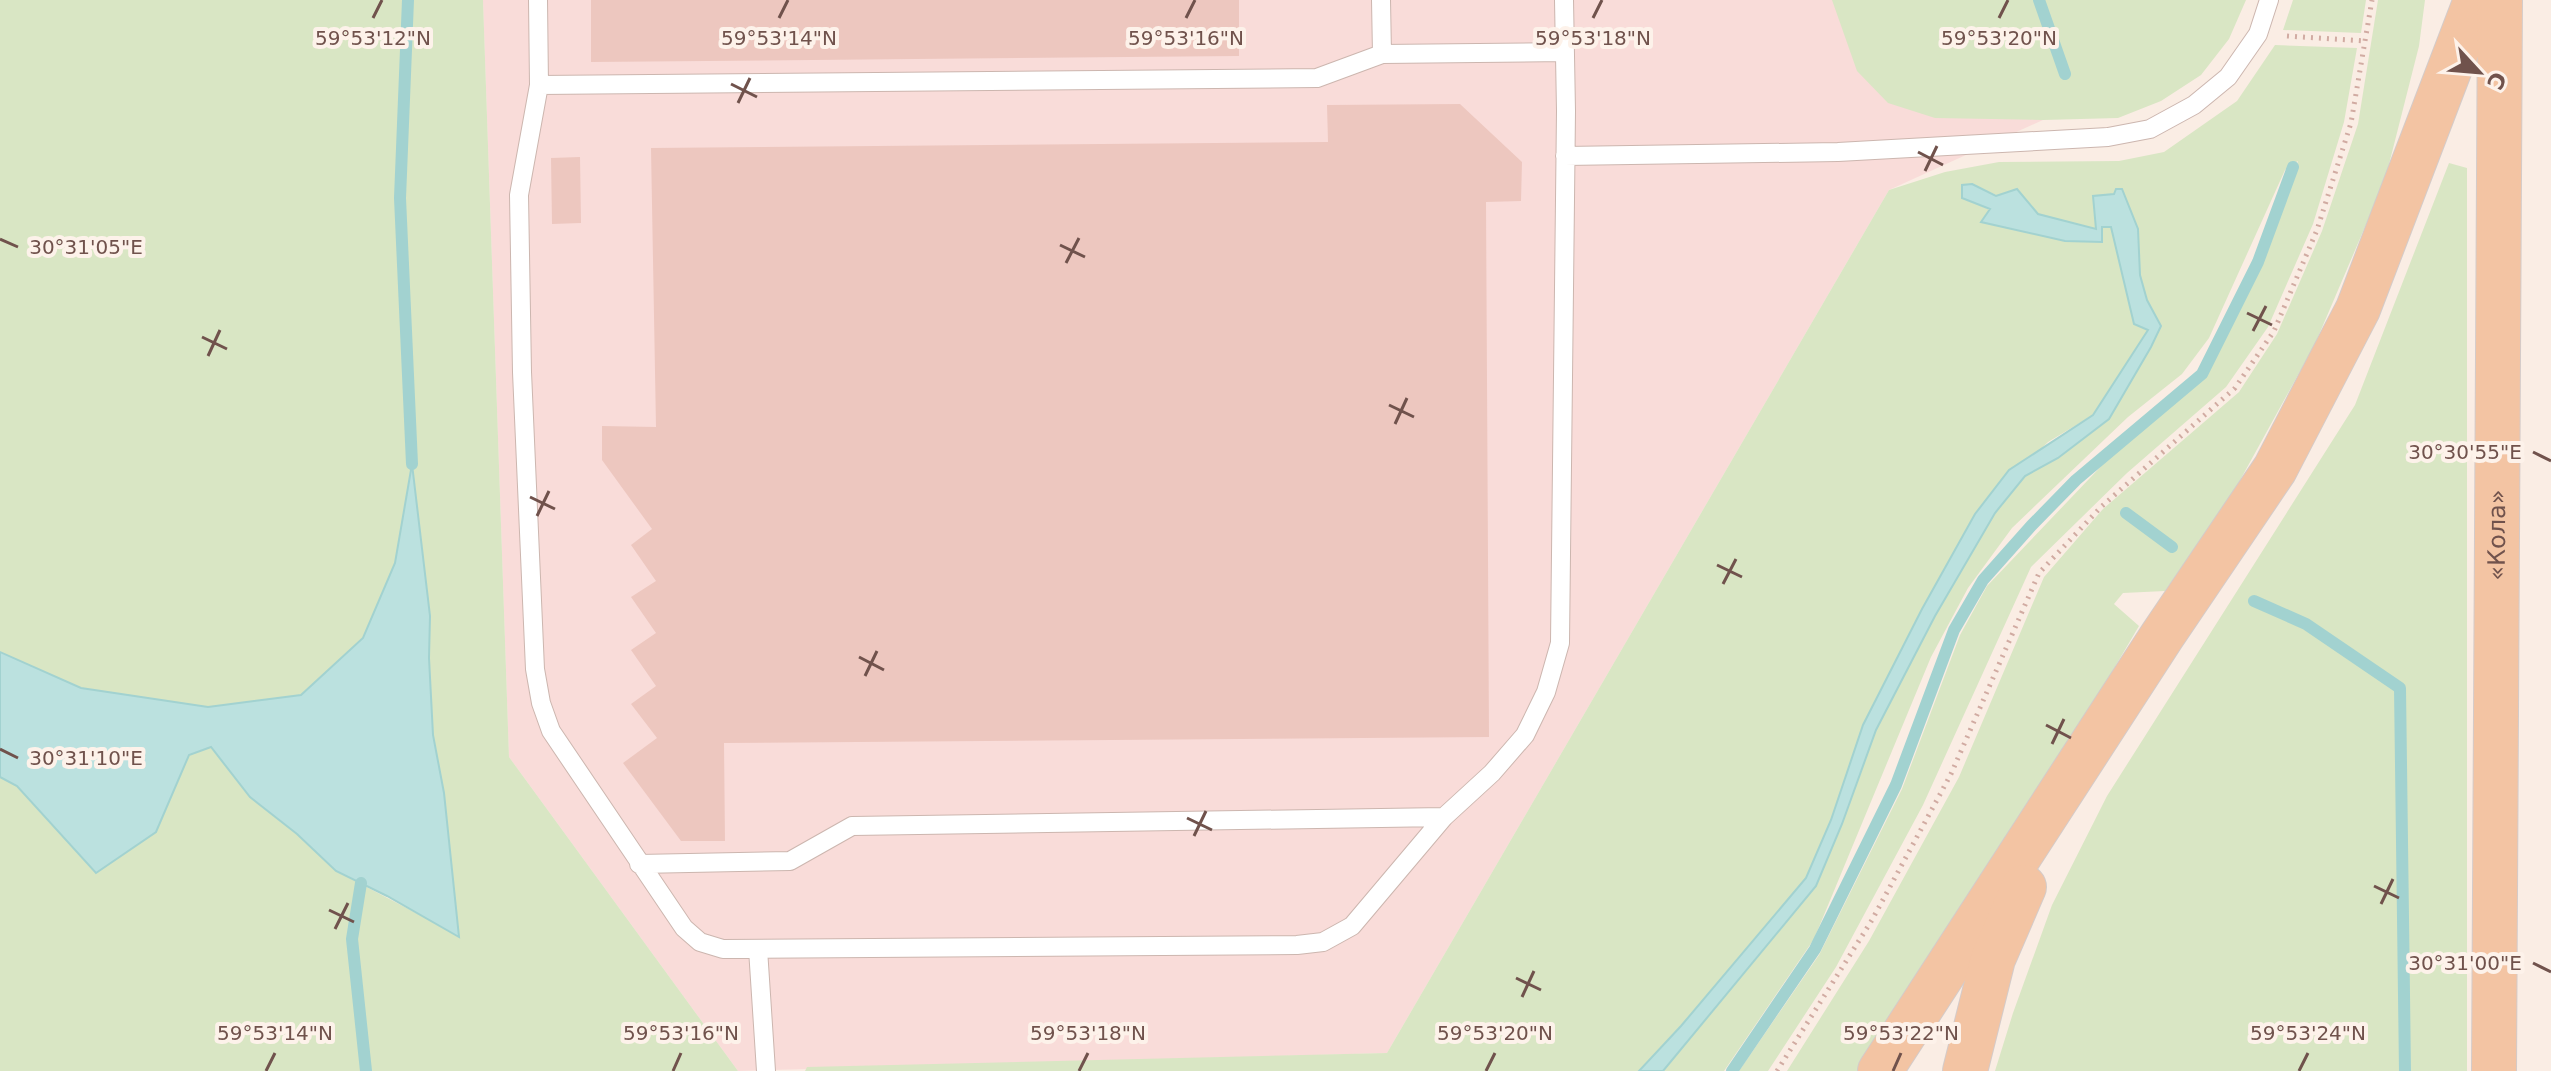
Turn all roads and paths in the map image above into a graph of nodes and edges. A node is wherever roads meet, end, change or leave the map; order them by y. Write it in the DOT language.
graph roads {
  1 [pos="538,0"];
  2 [pos="1381,0"];
  3 [pos="1564,0"];
  4 [pos="2269,0"];
  5 [pos="2372,0"];
  6 [pos="2476,0"];
  7 [pos="2500,0"];
  8 [pos="2258,34"];
  9 [pos="2366,41"];
  10 [pos="1565,52"];
  11 [pos="1382,54"];
  12 [pos="539,85"];
  13 [pos="1565,156"];
  14 [pos="2162,636"];
  15 [pos="1444,817"];
  16 [pos="639,864"];
  17 [pos="758,949"];
  18 [pos="766,1071"];
  19 [pos="1777,1071"];
  20 [pos="1880,1071"];
  21 [pos="1965,1071"];
  22 [pos="2494,1071"];
  1 -- 12 [label="lane"];
  2 -- 11 [label="lane"];
  3 -- 10 [label="lane"];
  4 -- 8 [label="lane"];
  5 -- 9 [label="path"];
  6 -- 14 [label="main road"];
  7 -- 22 [label="main road, «Кола»"];
  8 -- 9 [label="path"];
  8 -- 13 [label="lane"];
  9 -- 19 [label="path"];
  10 -- 11 [label="lane"];
  10 -- 13 [label="lane"];
  11 -- 12 [label="lane"];
  12 -- 16 [label="lane"];
  13 -- 15 [label="lane"];
  14 -- 20 [label="main road"];
  14 -- 21 [label="main road"];
  15 -- 16 [label="lane"];
  15 -- 17 [label="lane"];
  16 -- 17 [label="lane"];
  17 -- 18 [label="lane"];
}
